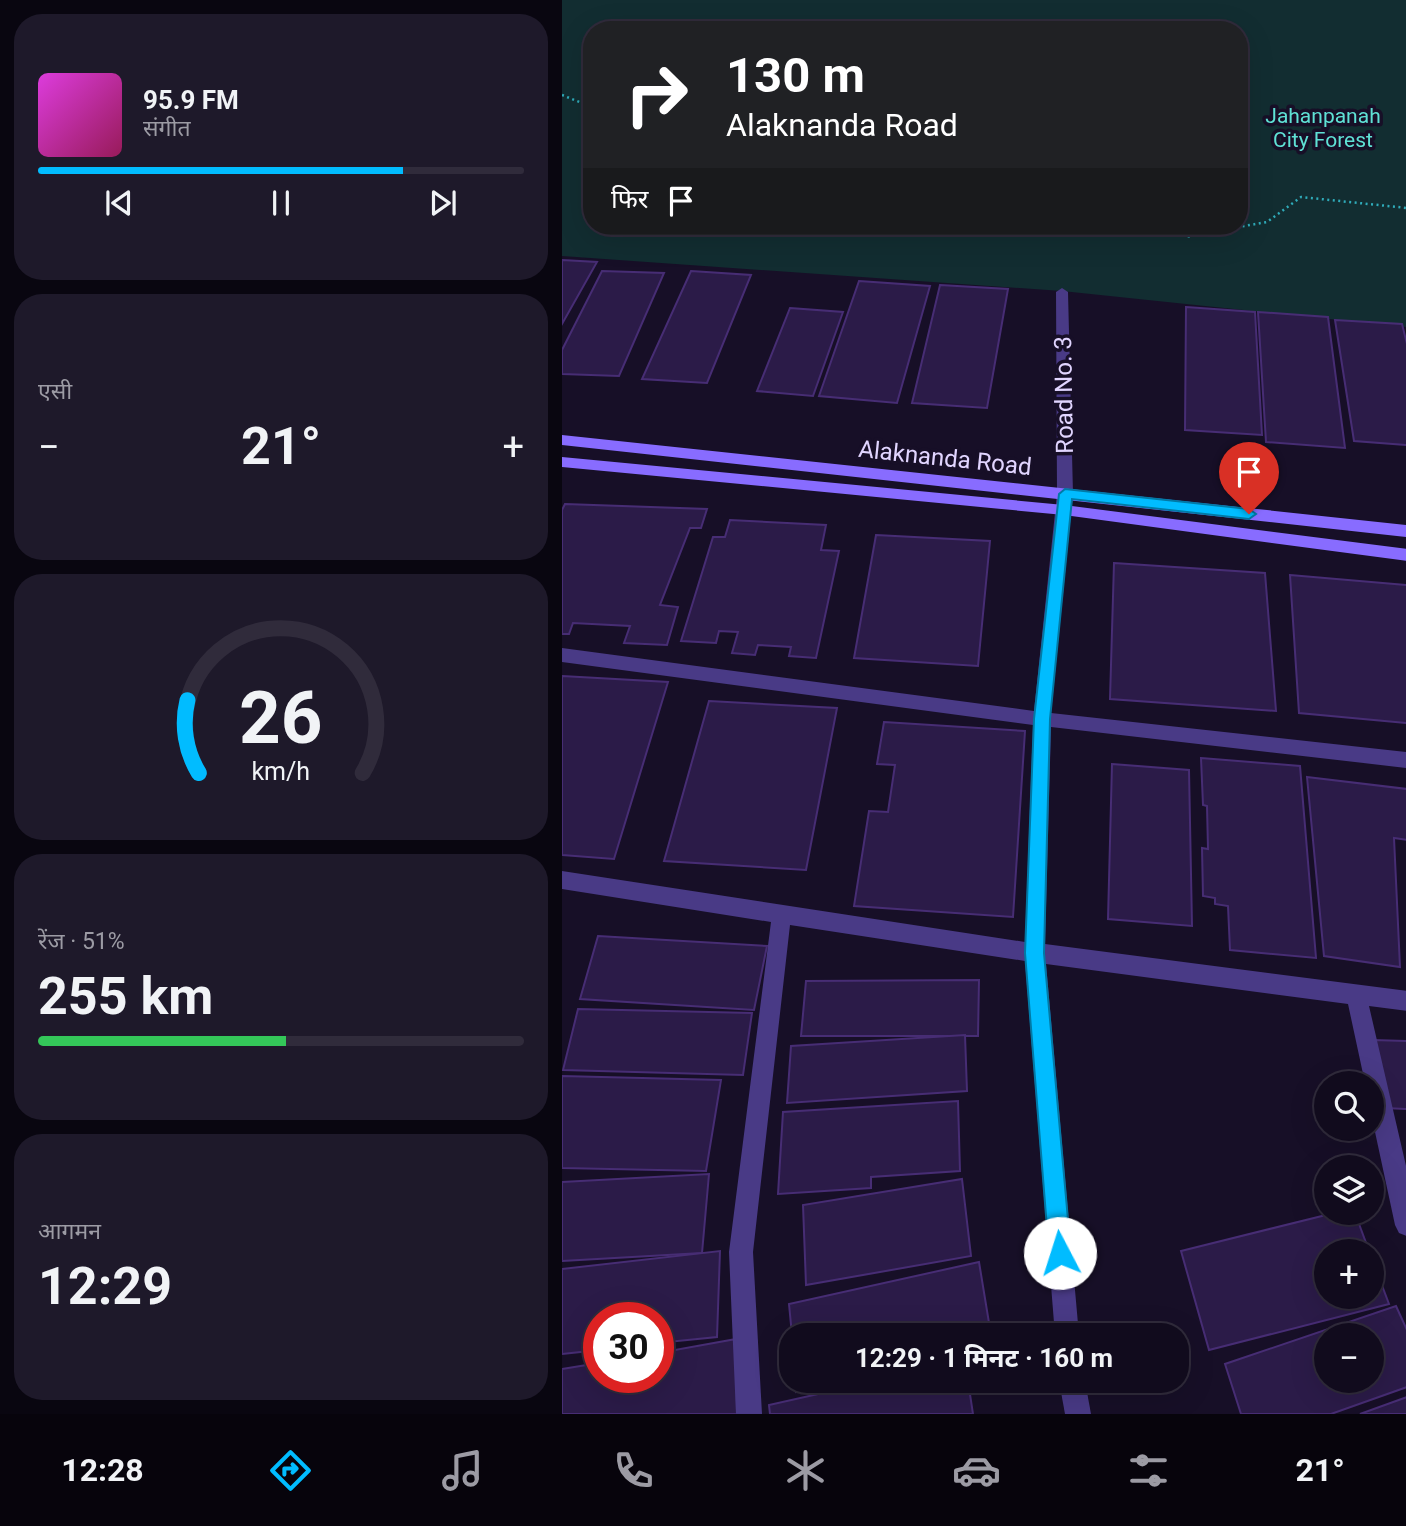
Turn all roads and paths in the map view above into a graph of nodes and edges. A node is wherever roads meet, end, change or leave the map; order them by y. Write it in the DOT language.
graph roads {
  1 [pos="562,95"];
  2 [pos="583,103"];
  3 [pos="1406,208"];
  4 [pos="1248,225"];
  5 [pos="1062,292"];
  6 [pos="562,439"];
  7 [pos="562,461"];
  8 [pos="1065,502"];
  9 [pos="1406,531"];
  10 [pos="1406,555"];
  11 [pos="562,655"];
  12 [pos="1042,719"];
  13 [pos="1406,760"];
  14 [pos="562,880"];
  15 [pos="782,912"];
  16 [pos="1034,953"];
  17 [pos="1355,994"];
  18 [pos="1406,1001"];
  19 [pos="1406,1225"];
  20 [pos="1066,1323"];
  21 [pos="1074,1393"];
  22 [pos="749,1414"];
  23 [pos="1078,1414"];
  1 -- 2 [label="path"];
  3 -- 4 [label="path"];
  5 -- 8 [label="street, Road No. 3"];
  6 -- 8 [label="street, Alaknanda Road"];
  7 -- 8 [label="street"];
  8 -- 9 [label="street, Alaknanda Road"];
  8 -- 10 [label="street"];
  8 -- 12 [label="street, Road No. 3"];
  11 -- 12 [label="street"];
  12 -- 13 [label="street"];
  12 -- 16 [label="street, Road No. 3"];
  14 -- 15 [label="street"];
  15 -- 16 [label="street"];
  15 -- 22 [label="street"];
  16 -- 17 [label="street"];
  16 -- 20 [label="street, Road No. 3"];
  17 -- 18 [label="street"];
  17 -- 19 [label="street"];
  21 -- 23 [label="street"];
}
